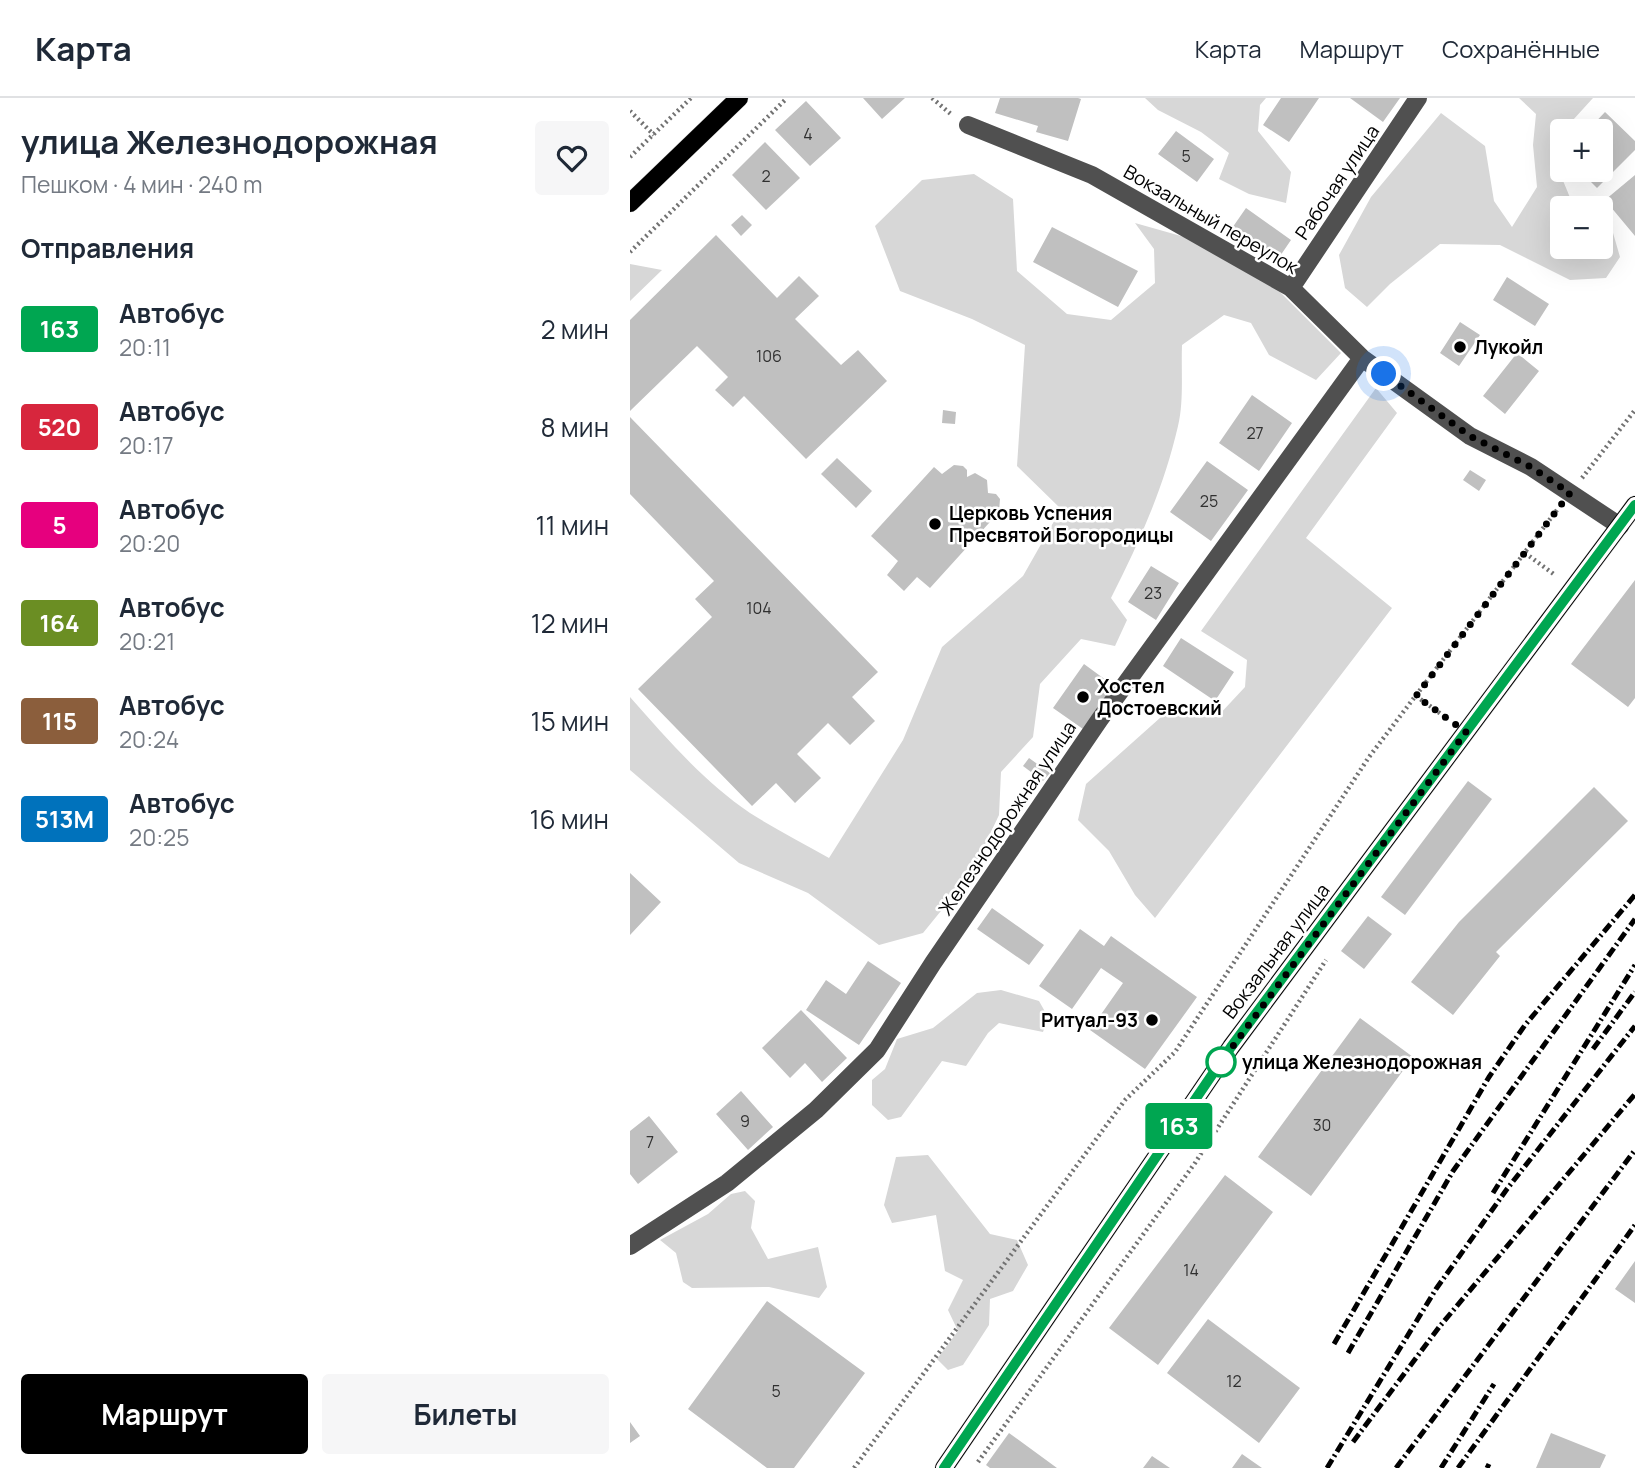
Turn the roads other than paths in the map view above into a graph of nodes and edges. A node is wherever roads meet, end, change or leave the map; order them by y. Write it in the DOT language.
graph roads {
  1 [pos="739,98"];
  2 [pos="1418,98"];
  3 [pos="968,125"];
  4 [pos="630,203"];
  5 [pos="1291,288"];
  6 [pos="1362,358"];
  7 [pos="1635,505"];
  8 [pos="1620,526"];
  9 [pos="630,1246"];
  10 [pos="944,1468"];
  1 -- 4 [label="main road"];
  2 -- 5 [label="street, Рабочая улица"];
  3 -- 5 [label="street, Вокзальный переулок"];
  5 -- 6 [label="street, Вокзальный переулок"];
  6 -- 8 [label="street, Вокзальный переулок"];
  6 -- 9 [label="street, Железнодорожная улица"];
  7 -- 8 [label="main road, Вокзальная улица"];
  8 -- 10 [label="main road, Вокзальная улица"];
}
